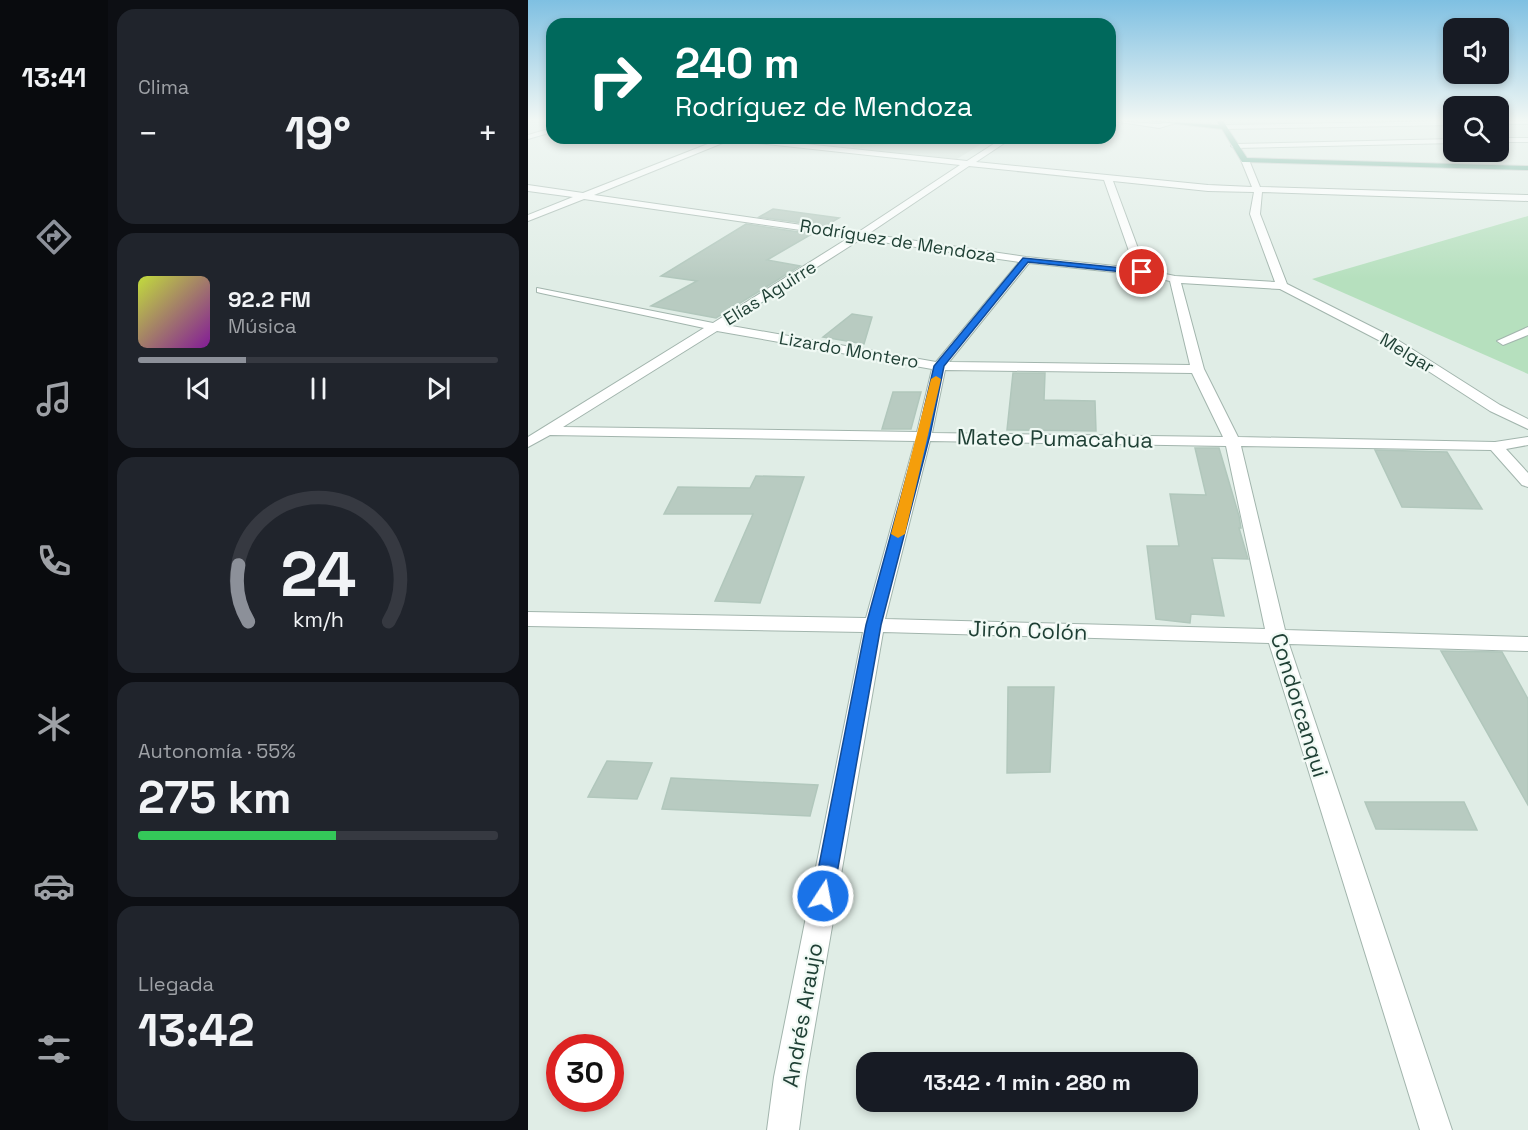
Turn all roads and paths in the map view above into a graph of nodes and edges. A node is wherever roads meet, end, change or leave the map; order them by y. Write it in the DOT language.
graph roads {
  1 [pos="641,174"];
  2 [pos="950,174"];
  3 [pos="1057,174"];
  4 [pos="1251,174"];
  5 [pos="1108,179"];
  6 [pos="528,188"];
  7 [pos="1258,192"];
  8 [pos="586,196"];
  9 [pos="1528,198"];
  10 [pos="528,218"];
  11 [pos="862,235"];
  12 [pos="1026,260"];
  13 [pos="1142,272"];
  14 [pos="1175,279"];
  15 [pos="1282,286"];
  16 [pos="541,290"];
  17 [pos="717,327"];
  18 [pos="1528,331"];
  19 [pos="1503,341"];
  20 [pos="939,366"];
  21 [pos="1197,369"];
  22 [pos="1528,425"];
  23 [pos="546,431"];
  24 [pos="924,435"];
  25 [pos="1232,441"];
  26 [pos="1528,441"];
  27 [pos="528,443"];
  28 [pos="1495,446"];
  29 [pos="1528,482"];
  30 [pos="528,619"];
  31 [pos="874,625"];
  32 [pos="1277,637"];
  33 [pos="1528,644"];
  34 [pos="783,1130"];
  35 [pos="1436,1130"];
  1 -- 8 [label="street"];
  2 -- 11 [label="street, Elías Aguirre"];
  3 -- 5 [label="street"];
  4 -- 7 [label="street"];
  5 -- 7 [label="street"];
  5 -- 13 [label="street"];
  6 -- 8 [label="street, Rodríguez de Mendoza"];
  7 -- 9 [label="street"];
  7 -- 15 [label="street"];
  8 -- 10 [label="street"];
  8 -- 11 [label="street, Rodríguez de Mendoza"];
  11 -- 12 [label="street, Rodríguez de Mendoza"];
  11 -- 17 [label="street, Elías Aguirre"];
  12 -- 13 [label="street, Rodríguez de Mendoza"];
  12 -- 20 [label="street, Andrés Araujo"];
  13 -- 14 [label="street, Rodríguez de Mendoza"];
  14 -- 15 [label="street, Rodríguez de Mendoza"];
  14 -- 21 [label="street, Condorcanqui"];
  15 -- 22 [label="street, Melgar"];
  16 -- 17 [label="street, Lizardo Montero"];
  17 -- 20 [label="street, Lizardo Montero"];
  17 -- 23 [label="street, Elías Aguirre"];
  18 -- 19 [label="street"];
  20 -- 21 [label="street, Lizardo Montero"];
  20 -- 24 [label="street, Andrés Araujo"];
  21 -- 25 [label="street, Condorcanqui"];
  23 -- 24 [label="street, Mateo Pumacahua"];
  23 -- 27 [label="street, Elías Aguirre"];
  24 -- 25 [label="street, Mateo Pumacahua"];
  24 -- 31 [label="street, Andrés Araujo"];
  25 -- 28 [label="street, Mateo Pumacahua"];
  25 -- 32 [label="street, Condorcanqui"];
  26 -- 28 [label="street, Mateo Pumacahua"];
  28 -- 29 [label="street"];
  30 -- 31 [label="street, Jirón Colón"];
  31 -- 32 [label="street, Jirón Colón"];
  31 -- 34 [label="street, Andrés Araujo"];
  32 -- 33 [label="street, Jirón Colón"];
  32 -- 35 [label="street, Condorcanqui"];
}
